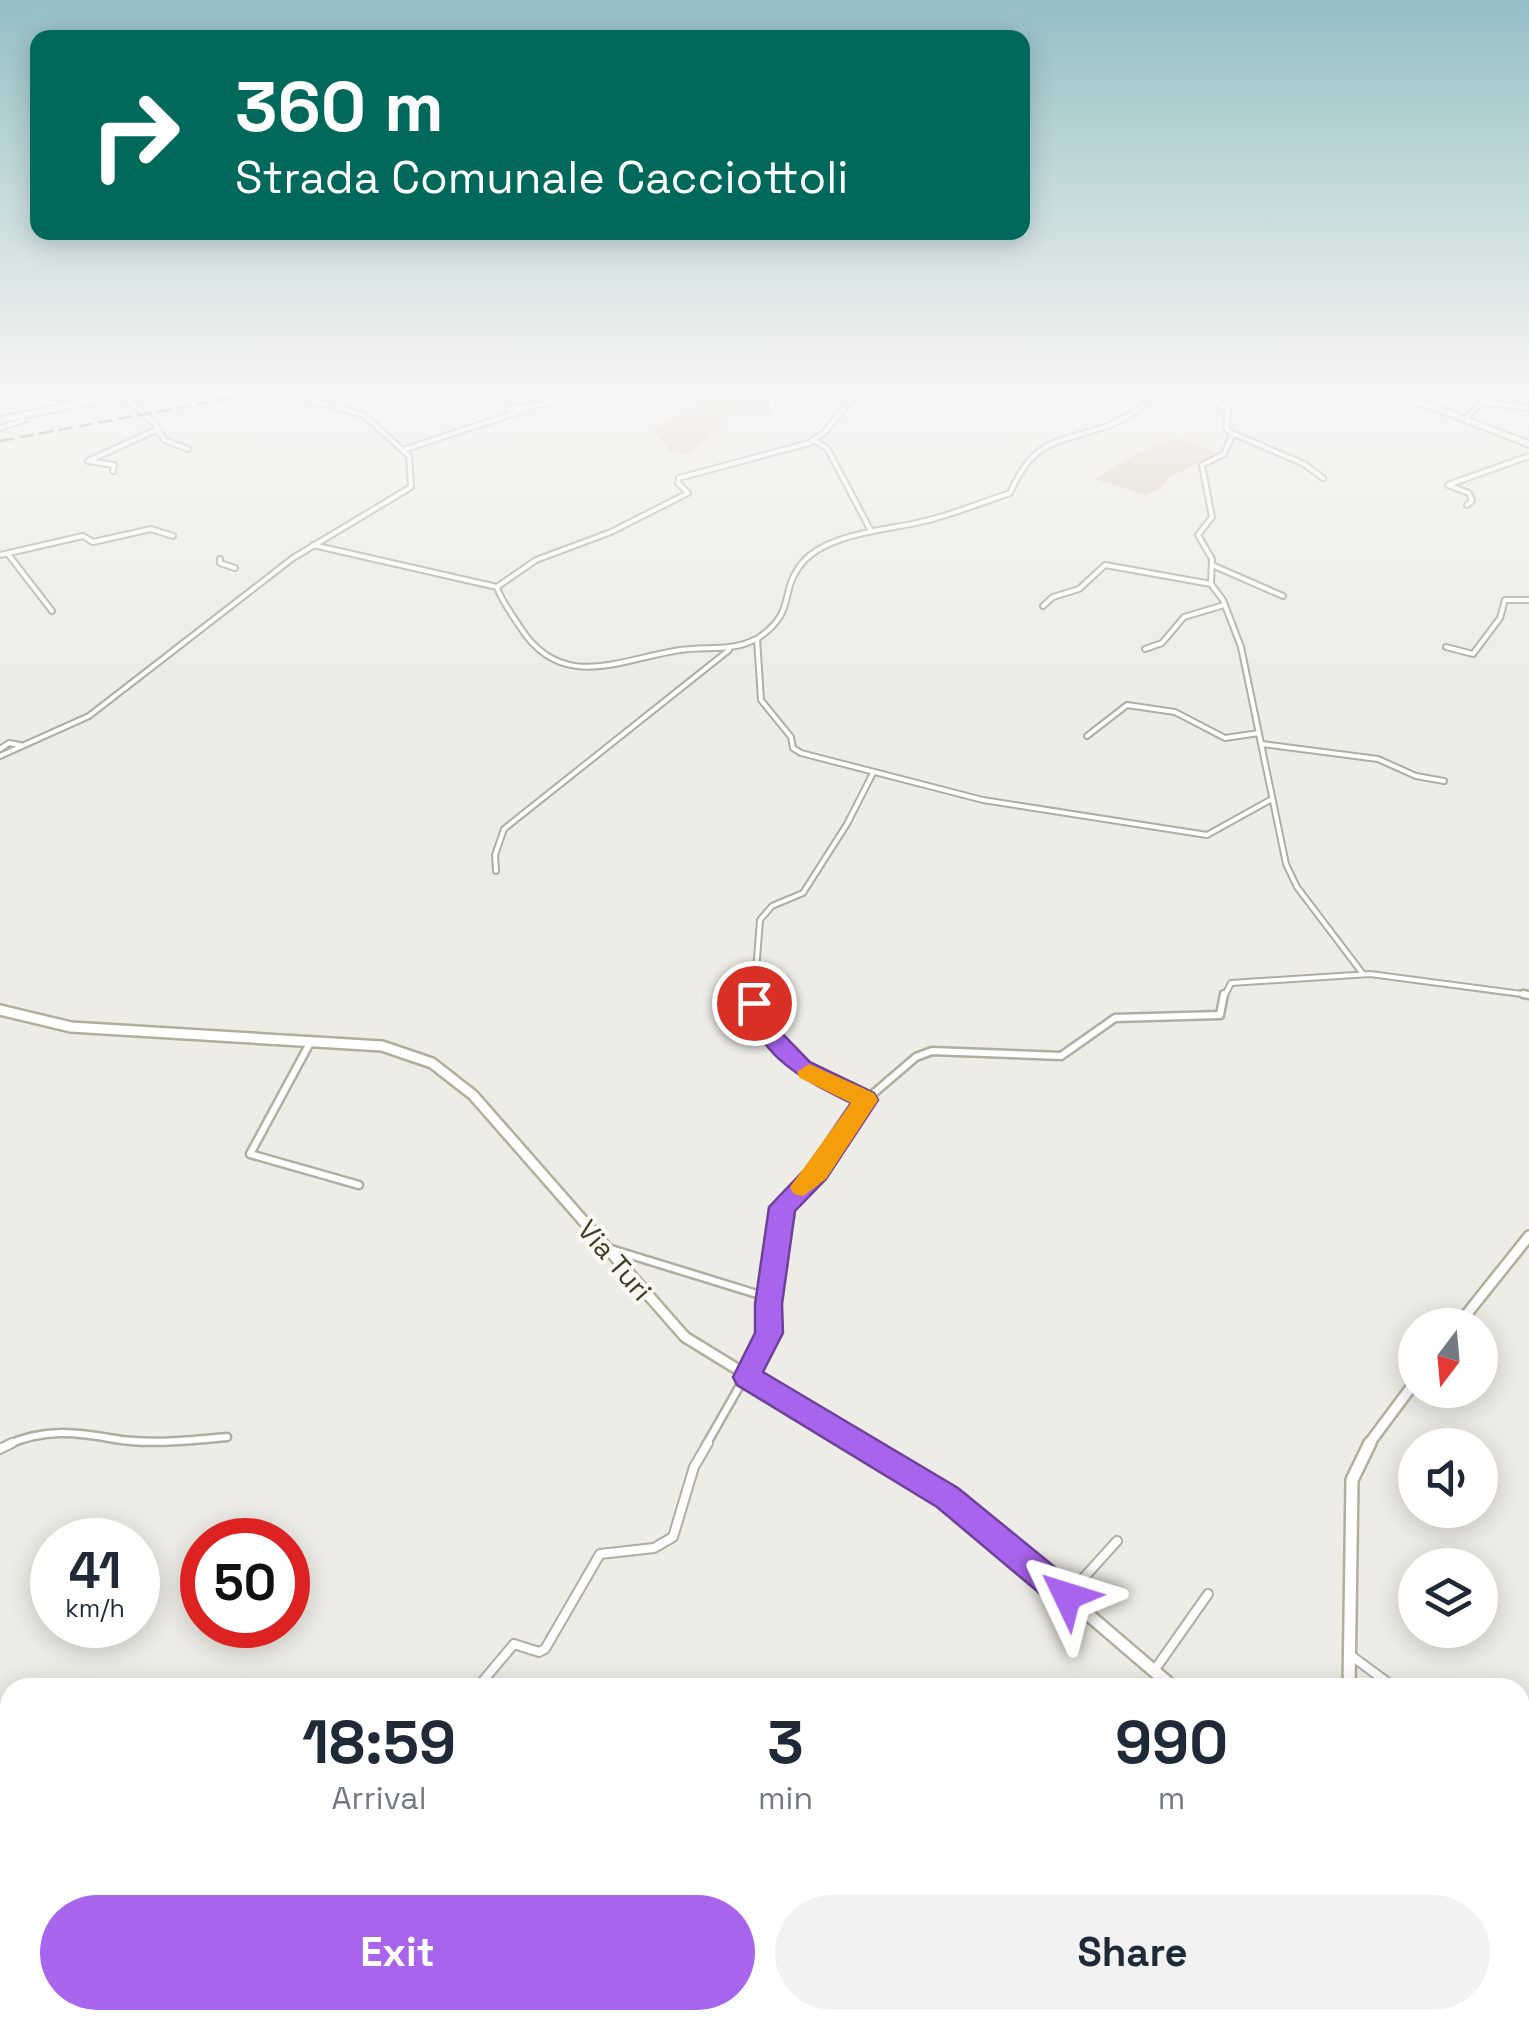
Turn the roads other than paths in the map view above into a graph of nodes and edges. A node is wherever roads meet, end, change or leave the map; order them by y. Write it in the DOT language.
graph roads {
  1 [pos="412,483"];
  2 [pos="678,483"];
  3 [pos="847,483"];
  4 [pos="1015,483"];
  5 [pos="1209,483"];
  6 [pos="1454,483"];
  7 [pos="1466,506"];
  8 [pos="874,531"];
  9 [pos="173,536"];
  10 [pos="314,545"];
  11 [pos="8,554"];
  12 [pos="0,555"];
  13 [pos="220,560"];
  14 [pos="1212,566"];
  15 [pos="234,568"];
  16 [pos="1212,584"];
  17 [pos="497,586"];
  18 [pos="1283,596"];
  19 [pos="1529,600"];
  20 [pos="1224,605"];
  21 [pos="1043,606"];
  22 [pos="52,610"];
  23 [pos="756,639"];
  24 [pos="1446,647"];
  25 [pos="1145,649"];
  26 [pos="729,650"];
  27 [pos="1259,734"];
  28 [pos="1087,736"];
  29 [pos="1261,744"];
  30 [pos="0,753"];
  31 [pos="874,773"];
  32 [pos="1444,781"];
  33 [pos="1272,799"];
  34 [pos="496,872"];
  35 [pos="1363,974"];
  36 [pos="1529,995"];
  37 [pos="0,1010"];
  38 [pos="312,1041"];
  39 [pos="866,1100"];
  40 [pos="359,1185"];
  41 [pos="1529,1236"];
  42 [pos="607,1250"];
  43 [pos="770,1298"];
  44 [pos="1472,1308"];
  45 [pos="747,1377"];
  46 [pos="1398,1405"];
  47 [pos="227,1437"];
  48 [pos="0,1449"];
  49 [pos="1117,1541"];
  50 [pos="1208,1594"];
  51 [pos="1067,1596"];
  52 [pos="1350,1656"];
  53 [pos="1154,1671"];
  54 [pos="485,1678"];
  55 [pos="1162,1678"];
  56 [pos="1349,1678"];
  57 [pos="1381,1678"];
  1 -- 10 [label="street"];
  2 -- 17 [label="street"];
  3 -- 8 [label="street"];
  4 -- 8 [label="street"];
  5 -- 14 [label="street"];
  6 -- 7 [label="street"];
  8 -- 23 [label="street"];
  9 -- 11 [label="street"];
  10 -- 17 [label="street"];
  10 -- 30 [label="street"];
  11 -- 12 [label="street"];
  11 -- 22 [label="street"];
  13 -- 15 [label="street"];
  14 -- 16 [label="street"];
  14 -- 18 [label="street"];
  16 -- 20 [label="street"];
  16 -- 21 [label="street"];
  17 -- 26 [label="street"];
  19 -- 24 [label="street"];
  20 -- 25 [label="street"];
  20 -- 27 [label="street"];
  23 -- 26 [label="street"];
  23 -- 31 [label="street"];
  26 -- 34 [label="street"];
  27 -- 28 [label="street"];
  27 -- 29 [label="street"];
  29 -- 32 [label="street"];
  29 -- 33 [label="street"];
  31 -- 33 [label="street"];
  31 -- 39 [label="street"];
  33 -- 35 [label="street"];
  35 -- 36 [label="street"];
  35 -- 39 [label="street"];
  37 -- 38 [label="main road, Via Turi"];
  38 -- 40 [label="street"];
  38 -- 42 [label="main road, Via Turi"];
  39 -- 43 [label="street"];
  41 -- 44 [label="main road"];
  42 -- 43 [label="street"];
  42 -- 45 [label="main road, Via Turi"];
  43 -- 45 [label="street"];
  45 -- 51 [label="main road, Via Turi"];
  45 -- 54 [label="street"];
  46 -- 52 [label="main road"];
  47 -- 48 [label="street"];
  49 -- 51 [label="street"];
  50 -- 53 [label="street"];
  51 -- 53 [label="main road, Via Turi"];
  52 -- 56 [label="main road"];
  52 -- 57 [label="street"];
  53 -- 55 [label="main road, Via Turi"];
}
